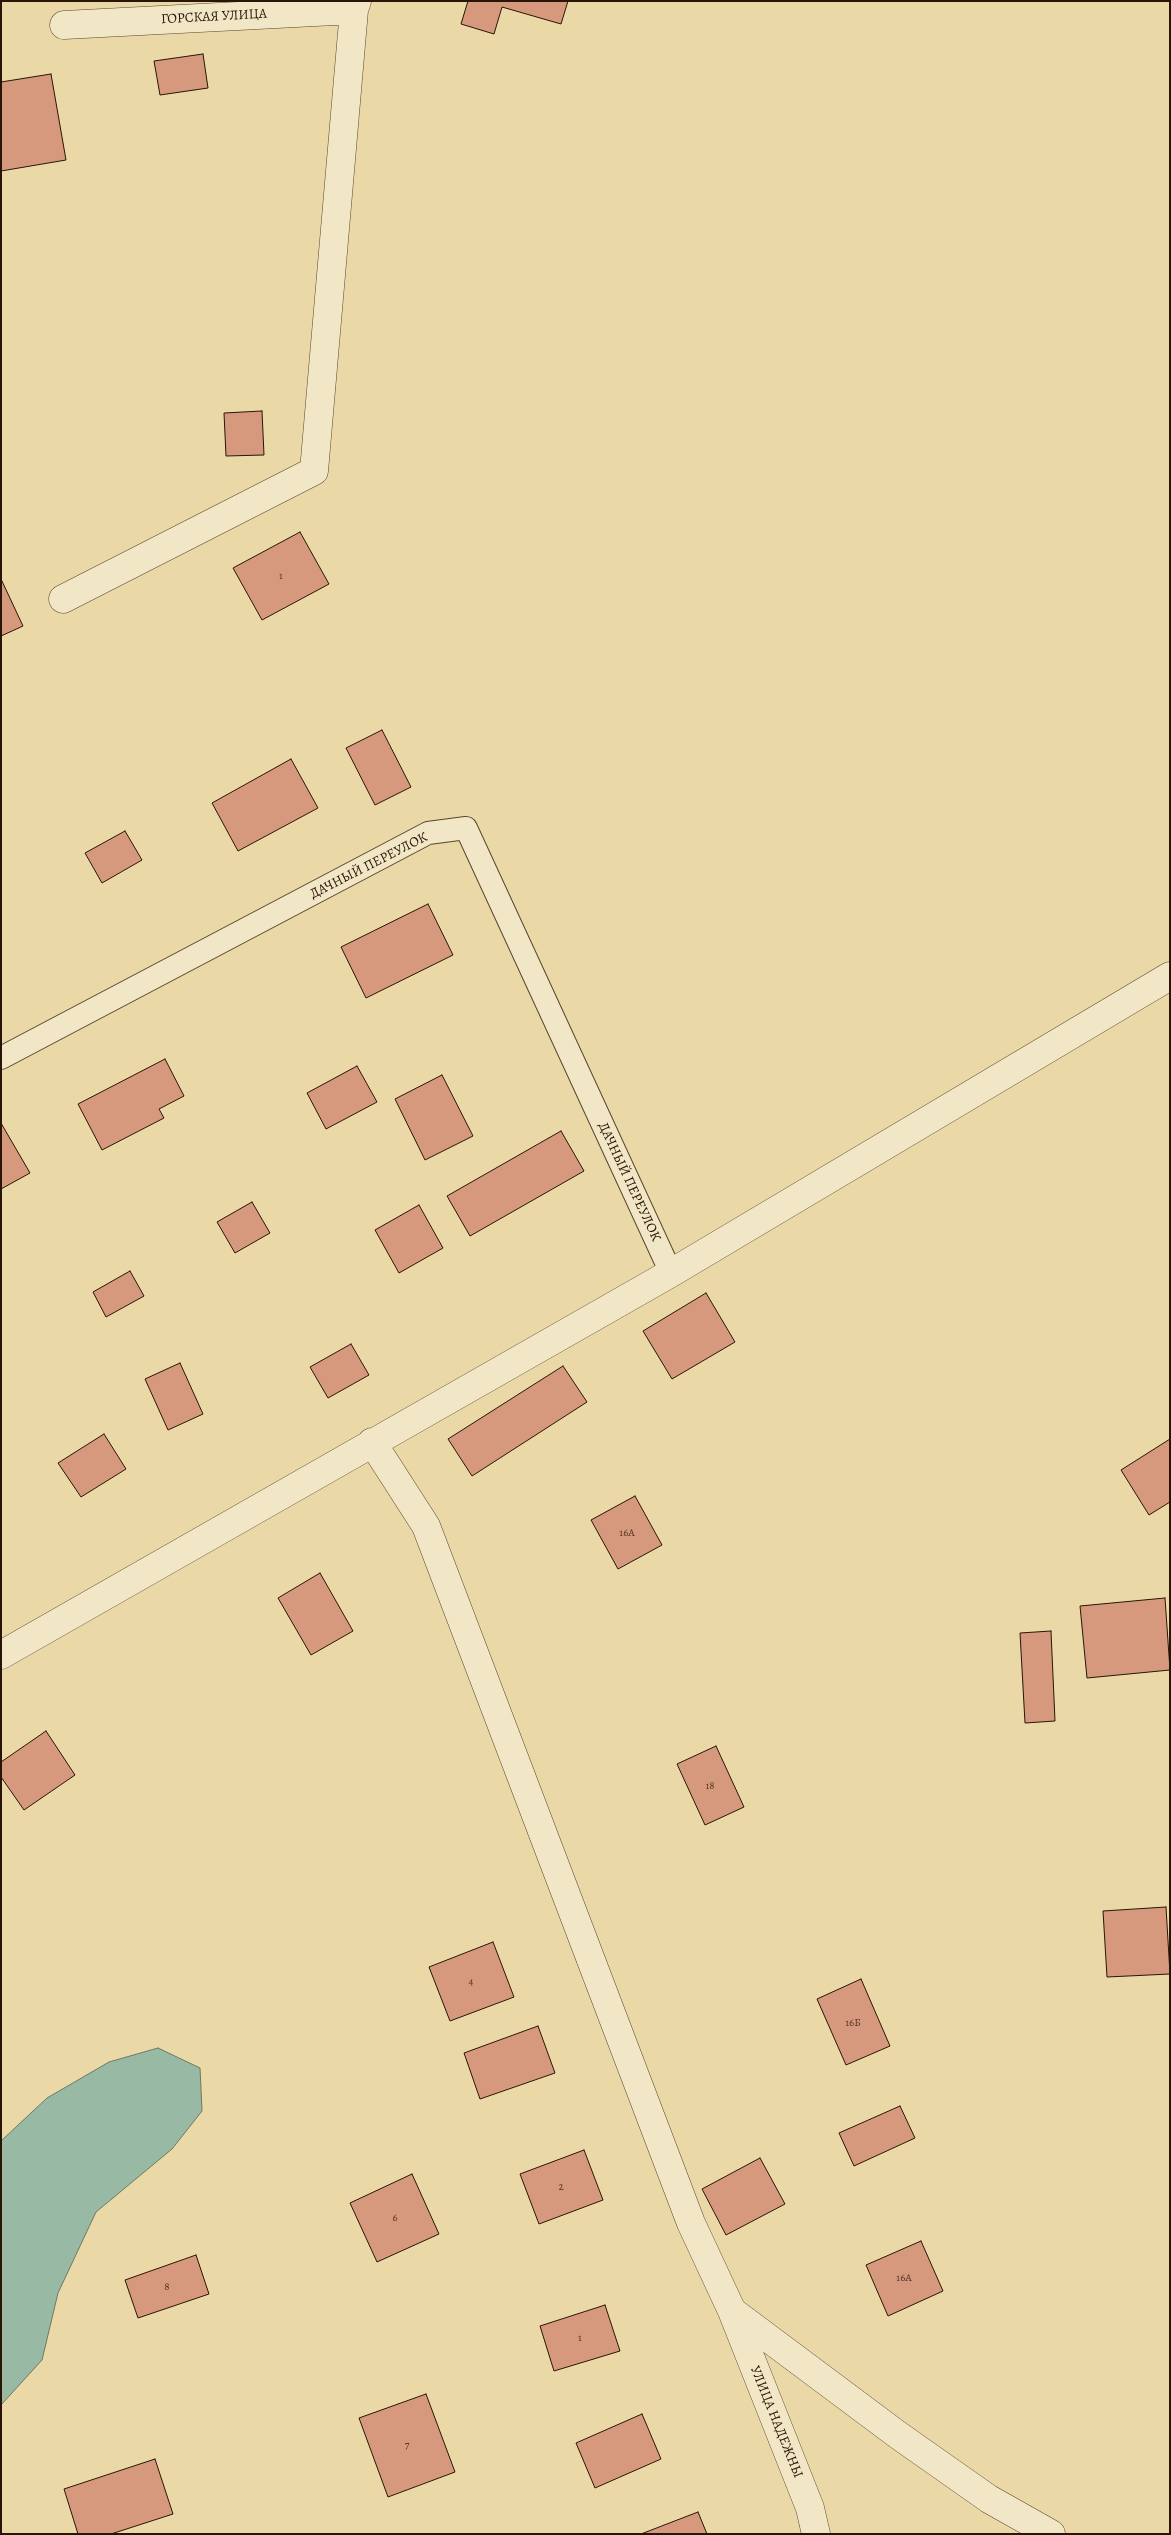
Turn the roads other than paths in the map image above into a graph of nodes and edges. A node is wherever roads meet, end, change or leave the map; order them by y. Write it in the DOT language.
graph roads {
  1 [pos="355,6"];
  2 [pos="64,25"];
  3 [pos="63,599"];
  4 [pos="1170,976"];
  5 [pos="1,1058"];
  6 [pos="671,1273"];
  7 [pos="372,1442"];
  8 [pos="1,1655"];
  9 [pos="732,2311"];
  10 [pos="816,2534"];
  11 [pos="1051,2534"];
  1 -- 2 [label="street, ГОРСКАЯ УЛИЦА"];
  1 -- 3 [label="street"];
  4 -- 6 [label="street"];
  5 -- 6 [label="lane, ДАЧНЫЙ ПЕРЕУЛОК"];
  6 -- 7 [label="street"];
  7 -- 8 [label="street"];
  7 -- 9 [label="street, УЛИЦА НАДЕЖНЫ"];
  9 -- 10 [label="street, УЛИЦА НАДЕЖНЫ"];
  9 -- 11 [label="street"];
}
